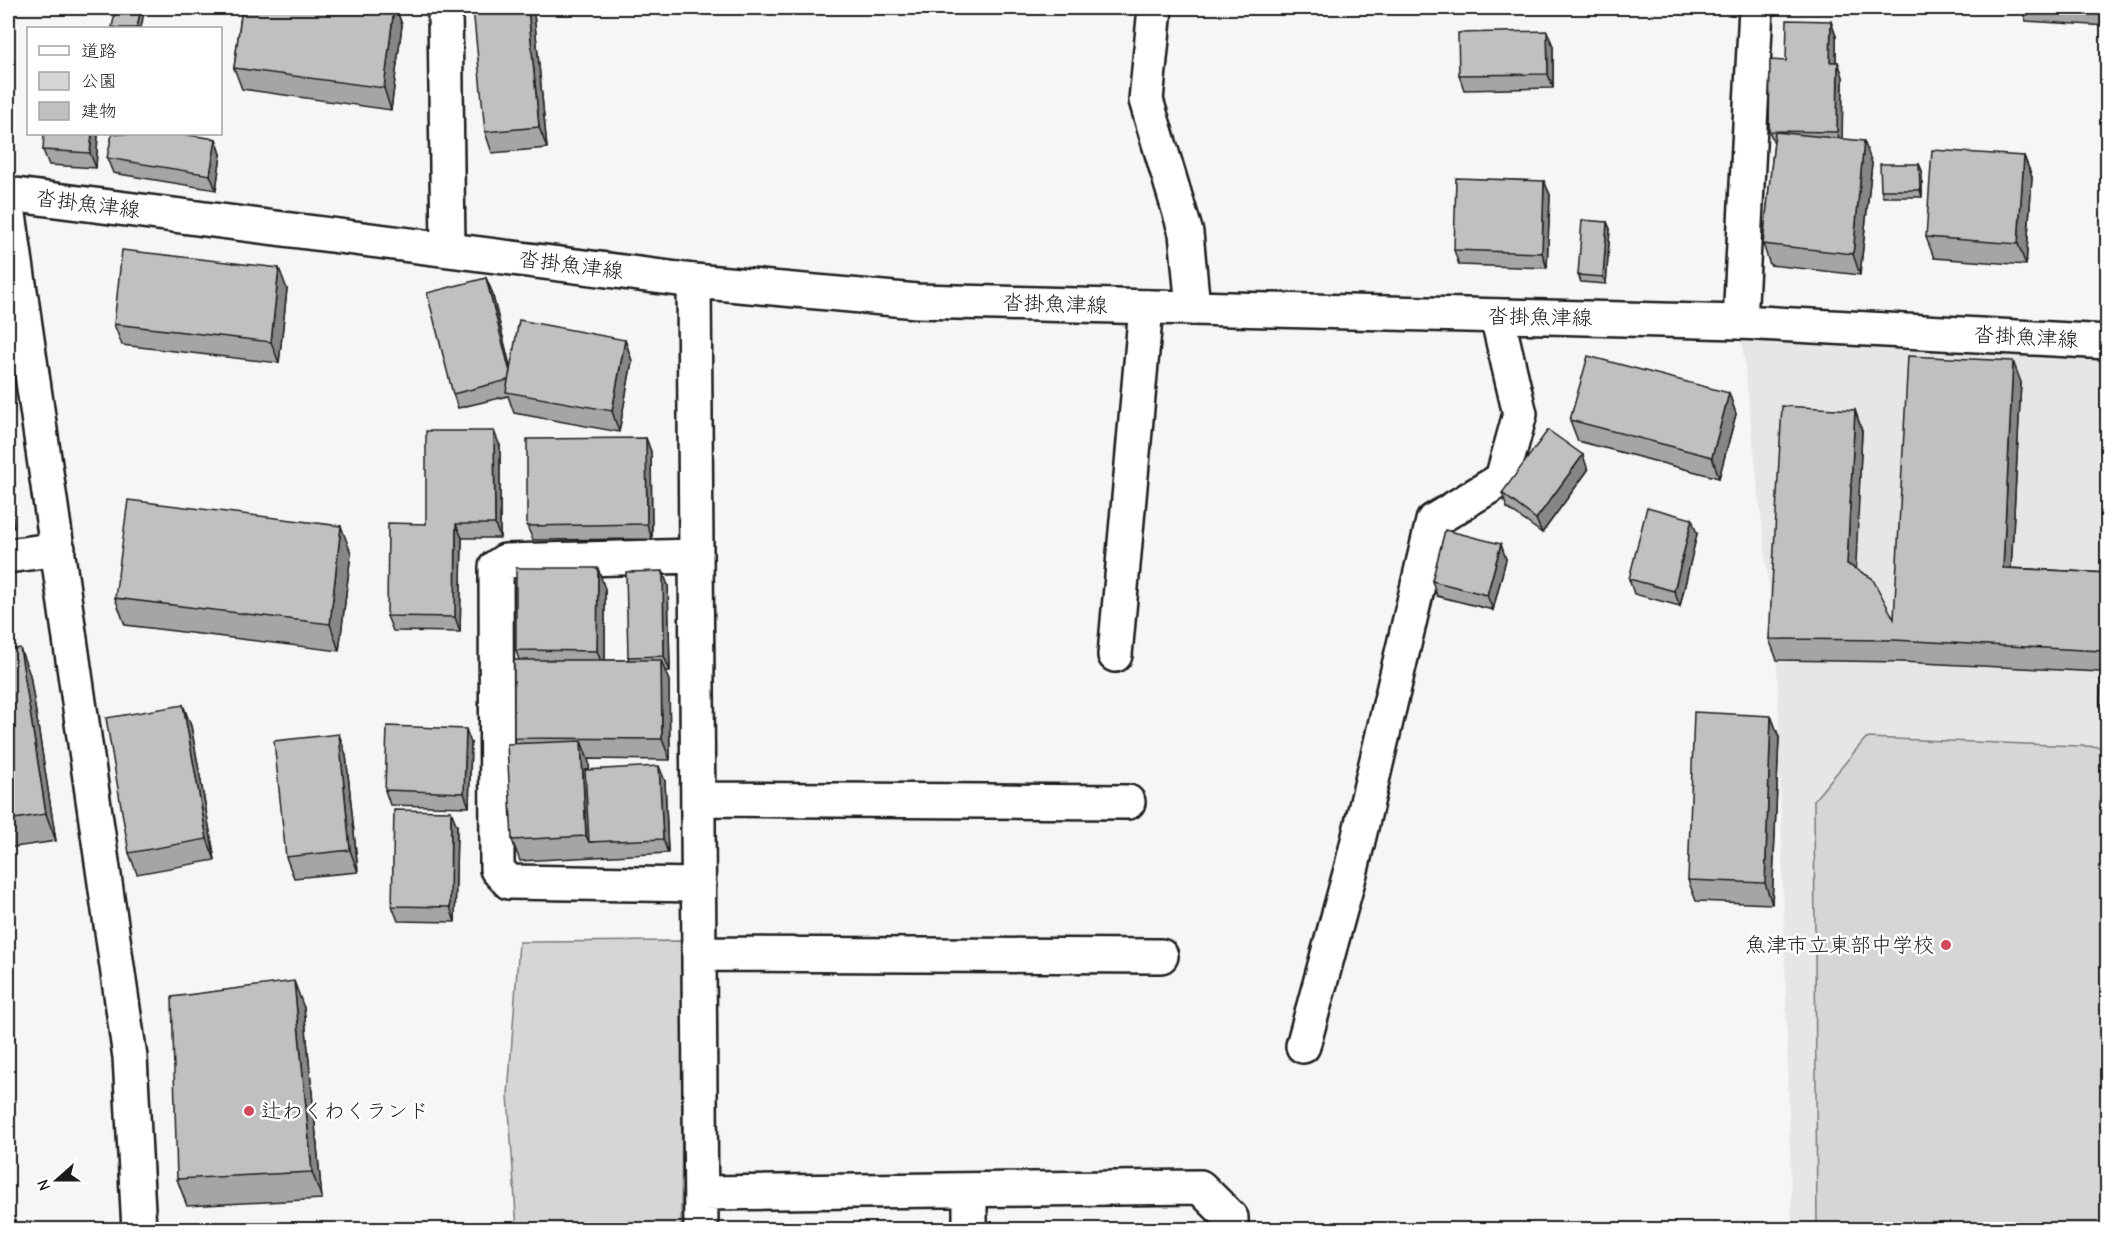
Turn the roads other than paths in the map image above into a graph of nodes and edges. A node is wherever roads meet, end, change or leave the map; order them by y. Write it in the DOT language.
graph roads {
  1 [pos="445,8"];
  2 [pos="1155,8"];
  3 [pos="1756,8"];
  4 [pos="8,194"];
  5 [pos="8,207"];
  6 [pos="448,249"];
  7 [pos="694,281"];
  8 [pos="1146,307"];
  9 [pos="1193,308"];
  10 [pos="1497,316"];
  11 [pos="1740,322"];
  12 [pos="2108,342"];
  13 [pos="57,549"];
  14 [pos="8,556"];
  15 [pos="696,556"];
  16 [pos="1115,655"];
  17 [pos="698,800"];
  18 [pos="1128,802"];
  19 [pos="699,885"];
  20 [pos="699,954"];
  21 [pos="1161,956"];
  22 [pos="1303,1046"];
  23 [pos="970,1190"];
  24 [pos="701,1193"];
  25 [pos="138,1230"];
  26 [pos="701,1230"];
  27 [pos="970,1230"];
  28 [pos="1231,1230"];
  1 -- 6 [label="street"];
  2 -- 9 [label="street"];
  3 -- 11 [label="street"];
  4 -- 6 [label="street, 沓掛魚津線"];
  5 -- 13 [label="street"];
  6 -- 7 [label="street, 沓掛魚津線"];
  7 -- 8 [label="street, 沓掛魚津線"];
  7 -- 15 [label="street"];
  8 -- 9 [label="street, 沓掛魚津線"];
  8 -- 16 [label="street"];
  9 -- 10 [label="street, 沓掛魚津線"];
  10 -- 11 [label="street, 沓掛魚津線"];
  10 -- 22 [label="street"];
  11 -- 12 [label="street, 沓掛魚津線"];
  13 -- 14 [label="street"];
  13 -- 25 [label="street"];
  15 -- 17 [label="street"];
  15 -- 19 [label="street"];
  17 -- 18 [label="street"];
  17 -- 19 [label="street"];
  19 -- 20 [label="street"];
  20 -- 21 [label="street"];
  20 -- 24 [label="street"];
  23 -- 24 [label="street"];
  23 -- 27 [label="street"];
  23 -- 28 [label="street"];
  24 -- 26 [label="street"];
}
